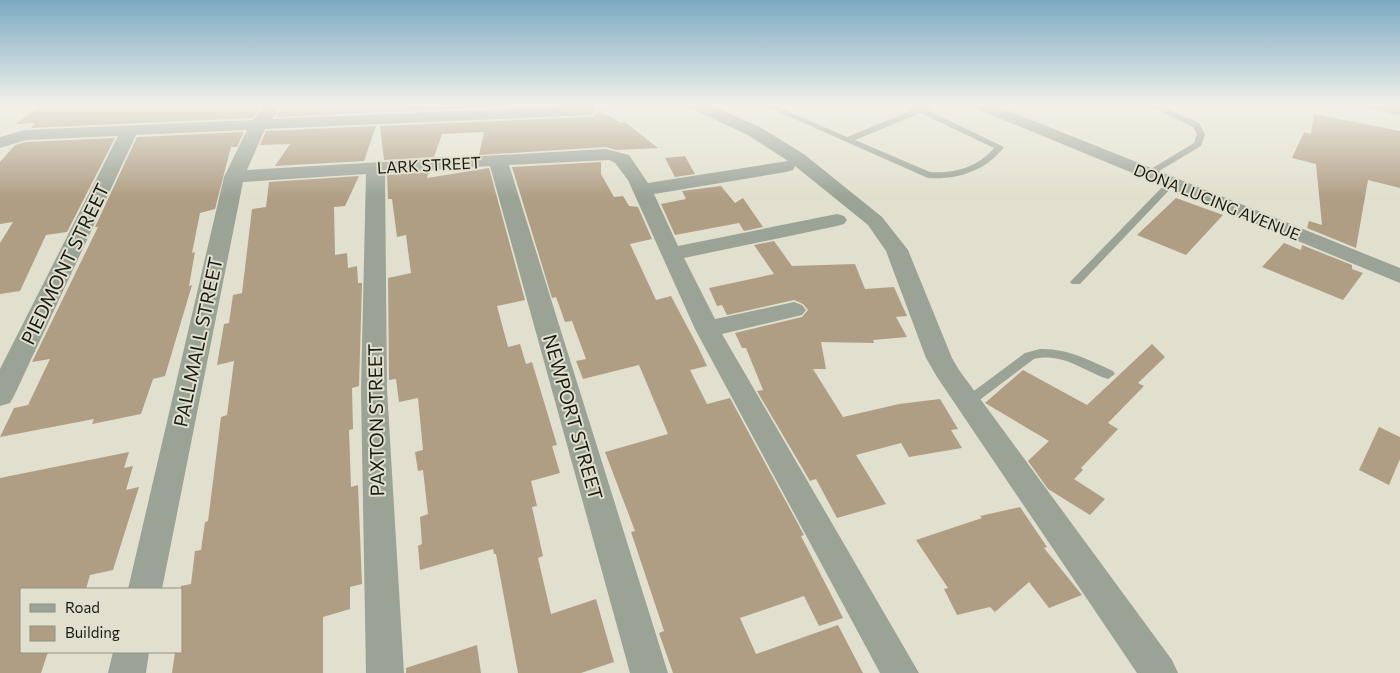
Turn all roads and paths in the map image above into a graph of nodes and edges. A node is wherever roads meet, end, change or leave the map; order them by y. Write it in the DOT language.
graph roads {
  1 [pos="23,135"];
  2 [pos="127,135"];
  3 [pos="256,135"];
  4 [pos="762,135"];
  5 [pos="840,135"];
  6 [pos="858,135"];
  7 [pos="975,135"];
  8 [pos="1055,135"];
  9 [pos="1201,135"];
  10 [pos="849,139"];
  11 [pos="0,143"];
  12 [pos="498,161"];
  13 [pos="786,166"];
  14 [pos="376,167"];
  15 [pos="1150,174"];
  16 [pos="234,177"];
  17 [pos="1172,183"];
  18 [pos="642,190"];
  19 [pos="837,220"];
  20 [pos="670,254"];
  21 [pos="1400,276"];
  22 [pos="1076,282"];
  23 [pos="794,310"];
  24 [pos="707,329"];
  25 [pos="1108,374"];
  26 [pos="0,396"];
  27 [pos="968,402"];
  28 [pos="145,588"];
  29 [pos="131,653"];
  30 [pos="126,673"];
  31 [pos="385,673"];
  32 [pos="649,673"];
  33 [pos="900,673"];
  34 [pos="1159,673"];
  1 -- 11 [label="street"];
  2 -- 26 [label="street, PIEDMONT STREET"];
  3 -- 16 [label="street, PALLMALL STREET"];
  4 -- 27 [label="street"];
  5 -- 10 [label="lane"];
  6 -- 10 [label="lane"];
  7 -- 10 [label="lane"];
  8 -- 15 [label="street, DONA LUCING AVENUE"];
  9 -- 15 [label="lane"];
  12 -- 14 [label="street, LARK STREET"];
  12 -- 18 [label="street, LARK STREET"];
  12 -- 32 [label="street, NEWPORT STREET"];
  13 -- 18 [label="street"];
  14 -- 16 [label="street, LARK STREET"];
  14 -- 31 [label="street, PAXTON STREET"];
  15 -- 17 [label="street, DONA LUCING AVENUE"];
  16 -- 28 [label="street, PALLMALL STREET"];
  17 -- 21 [label="street, DONA LUCING AVENUE"];
  17 -- 22 [label="lane"];
  18 -- 20 [label="street"];
  19 -- 20 [label="street"];
  20 -- 24 [label="street"];
  23 -- 24 [label="street"];
  24 -- 33 [label="street"];
  25 -- 27 [label="lane"];
  27 -- 34 [label="street"];
  29 -- 30 [label="street"];
}
